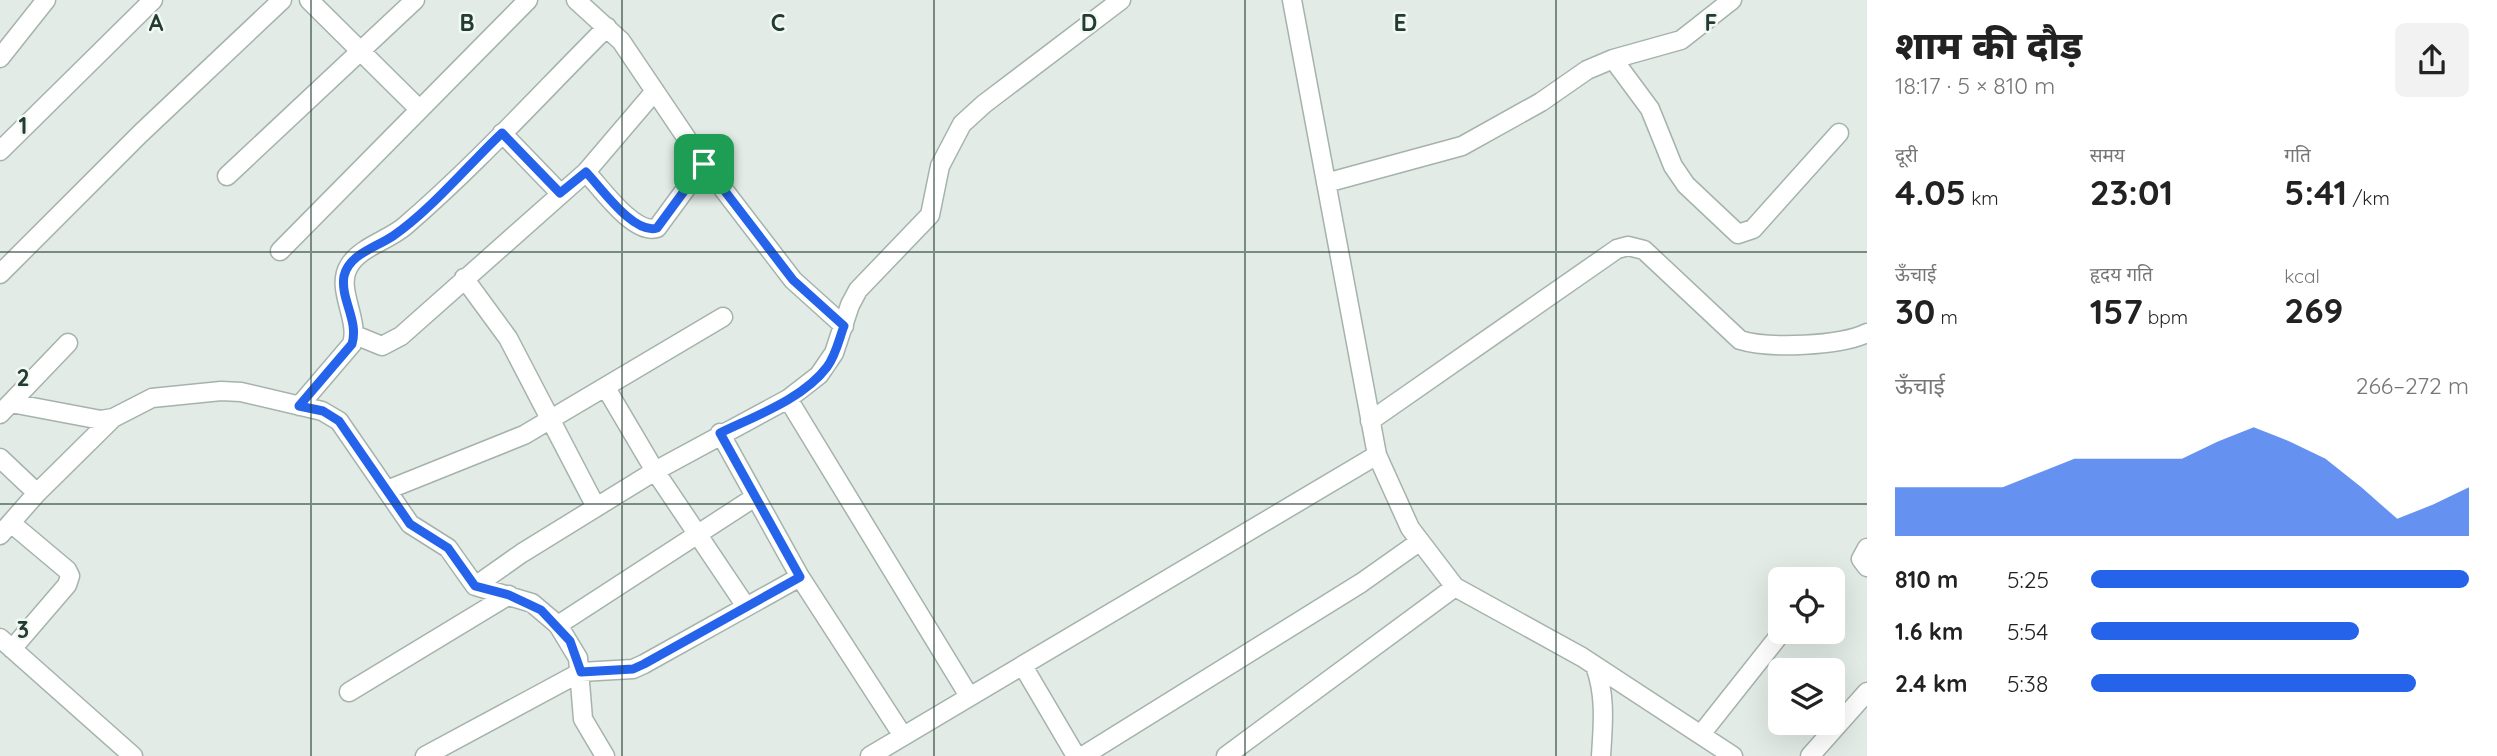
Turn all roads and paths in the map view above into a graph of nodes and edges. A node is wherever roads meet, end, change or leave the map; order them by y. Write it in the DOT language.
graph roads {
  1 [pos="46,0"];
  2 [pos="153,0"];
  3 [pos="282,0"];
  4 [pos="309,0"];
  5 [pos="415,0"];
  6 [pos="528,0"];
  7 [pos="576,0"];
  8 [pos="1121,0"];
  9 [pos="1292,0"];
  10 [pos="1732,0"];
  11 [pos="607,27"];
  12 [pos="361,53"];
  13 [pos="0,58"];
  14 [pos="1613,59"];
  15 [pos="655,91"];
  16 [pos="418,108"];
  17 [pos="502,133"];
  18 [pos="1839,133"];
  19 [pos="0,151"];
  20 [pos="704,164"];
  21 [pos="586,172"];
  22 [pos="227,176"];
  23 [pos="1326,183"];
  24 [pos="560,193"];
  25 [pos="280,251"];
  26 [pos="0,274"];
  27 [pos="464,278"];
  28 [pos="723,317"];
  29 [pos="844,326"];
  30 [pos="1867,333"];
  31 [pos="355,335"];
  32 [pos="68,343"];
  33 [pos="606,388"];
  34 [pos="788,399"];
  35 [pos="299,406"];
  36 [pos="5,408"];
  37 [pos="113,418"];
  38 [pos="549,421"];
  39 [pos="1370,421"];
  40 [pos="720,433"];
  41 [pos="1377,456"];
  42 [pos="0,458"];
  43 [pos="655,471"];
  44 [pos="387,490"];
  45 [pos="37,493"];
  46 [pos="755,497"];
  47 [pos="596,508"];
  48 [pos="5,529"];
  49 [pos="697,535"];
  50 [pos="1419,542"];
  51 [pos="1867,548"];
  52 [pos="1867,567"];
  53 [pos="800,577"];
  54 [pos="475,586"];
  55 [pos="1455,587"];
  56 [pos="509,595"];
  57 [pos="745,605"];
  58 [pos="558,625"];
  59 [pos="6,644"];
  60 [pos="1772,644"];
  61 [pos="1023,666"];
  62 [pos="1595,666"];
  63 [pos="581,672"];
  64 [pos="349,692"];
  65 [pos="1867,692"];
  66 [pos="969,696"];
  67 [pos="1702,733"];
  68 [pos="903,736"];
  69 [pos="454,749"];
  70 [pos="133,756"];
  71 [pos="425,756"];
  72 [pos="605,756"];
  73 [pos="870,756"];
  74 [pos="1076,756"];
  75 [pos="1083,756"];
  76 [pos="1226,756"];
  77 [pos="1601,756"];
  78 [pos="1732,756"];
  79 [pos="1810,756"];
  1 -- 13 [label="street"];
  2 -- 19 [label="street"];
  3 -- 26 [label="street"];
  4 -- 12 [label="street"];
  5 -- 12 [label="street"];
  6 -- 16 [label="street"];
  7 -- 11 [label="street"];
  8 -- 29 [label="street"];
  9 -- 23 [label="street"];
  10 -- 14 [label="street"];
  11 -- 15 [label="street"];
  11 -- 17 [label="street"];
  12 -- 16 [label="street"];
  12 -- 22 [label="street"];
  14 -- 18 [label="street"];
  14 -- 23 [label="street"];
  15 -- 20 [label="street"];
  15 -- 21 [label="street"];
  16 -- 25 [label="street"];
  17 -- 24 [label="street"];
  17 -- 31 [label="street"];
  20 -- 21 [label="street"];
  20 -- 29 [label="street"];
  21 -- 24 [label="street"];
  23 -- 39 [label="street"];
  24 -- 27 [label="street"];
  27 -- 31 [label="street"];
  27 -- 38 [label="street"];
  28 -- 33 [label="street"];
  29 -- 34 [label="street"];
  30 -- 39 [label="street"];
  31 -- 35 [label="street"];
  32 -- 36 [label="street"];
  33 -- 38 [label="street"];
  33 -- 43 [label="street"];
  34 -- 40 [label="street"];
  34 -- 66 [label="street"];
  35 -- 37 [label="street"];
  35 -- 44 [label="street"];
  36 -- 37 [label="street"];
  37 -- 45 [label="street"];
  38 -- 44 [label="street"];
  38 -- 47 [label="street"];
  39 -- 41 [label="street"];
  40 -- 43 [label="street"];
  40 -- 46 [label="street"];
  41 -- 50 [label="street"];
  41 -- 61 [label="street"];
  42 -- 45 [label="street"];
  43 -- 47 [label="street"];
  43 -- 49 [label="street"];
  44 -- 54 [label="street"];
  45 -- 48 [label="street"];
  46 -- 49 [label="street"];
  46 -- 53 [label="street"];
  47 -- 54 [label="street"];
  48 -- 59 [label="street"];
  49 -- 57 [label="street"];
  49 -- 58 [label="street"];
  50 -- 55 [label="street"];
  50 -- 75 [label="street"];
  51 -- 52 [label="street"];
  53 -- 57 [label="street"];
  53 -- 68 [label="street"];
  54 -- 56 [label="street"];
  55 -- 62 [label="street"];
  55 -- 76 [label="street"];
  56 -- 58 [label="street"];
  56 -- 64 [label="street"];
  57 -- 63 [label="street"];
  58 -- 63 [label="street"];
  59 -- 70 [label="street"];
  60 -- 67 [label="street"];
  61 -- 66 [label="street"];
  61 -- 74 [label="street"];
  62 -- 67 [label="street"];
  62 -- 77 [label="street"];
  63 -- 69 [label="street"];
  63 -- 72 [label="street"];
  65 -- 79 [label="street"];
  66 -- 68 [label="street"];
  67 -- 78 [label="street"];
  68 -- 73 [label="street"];
  69 -- 71 [label="street"];
}
